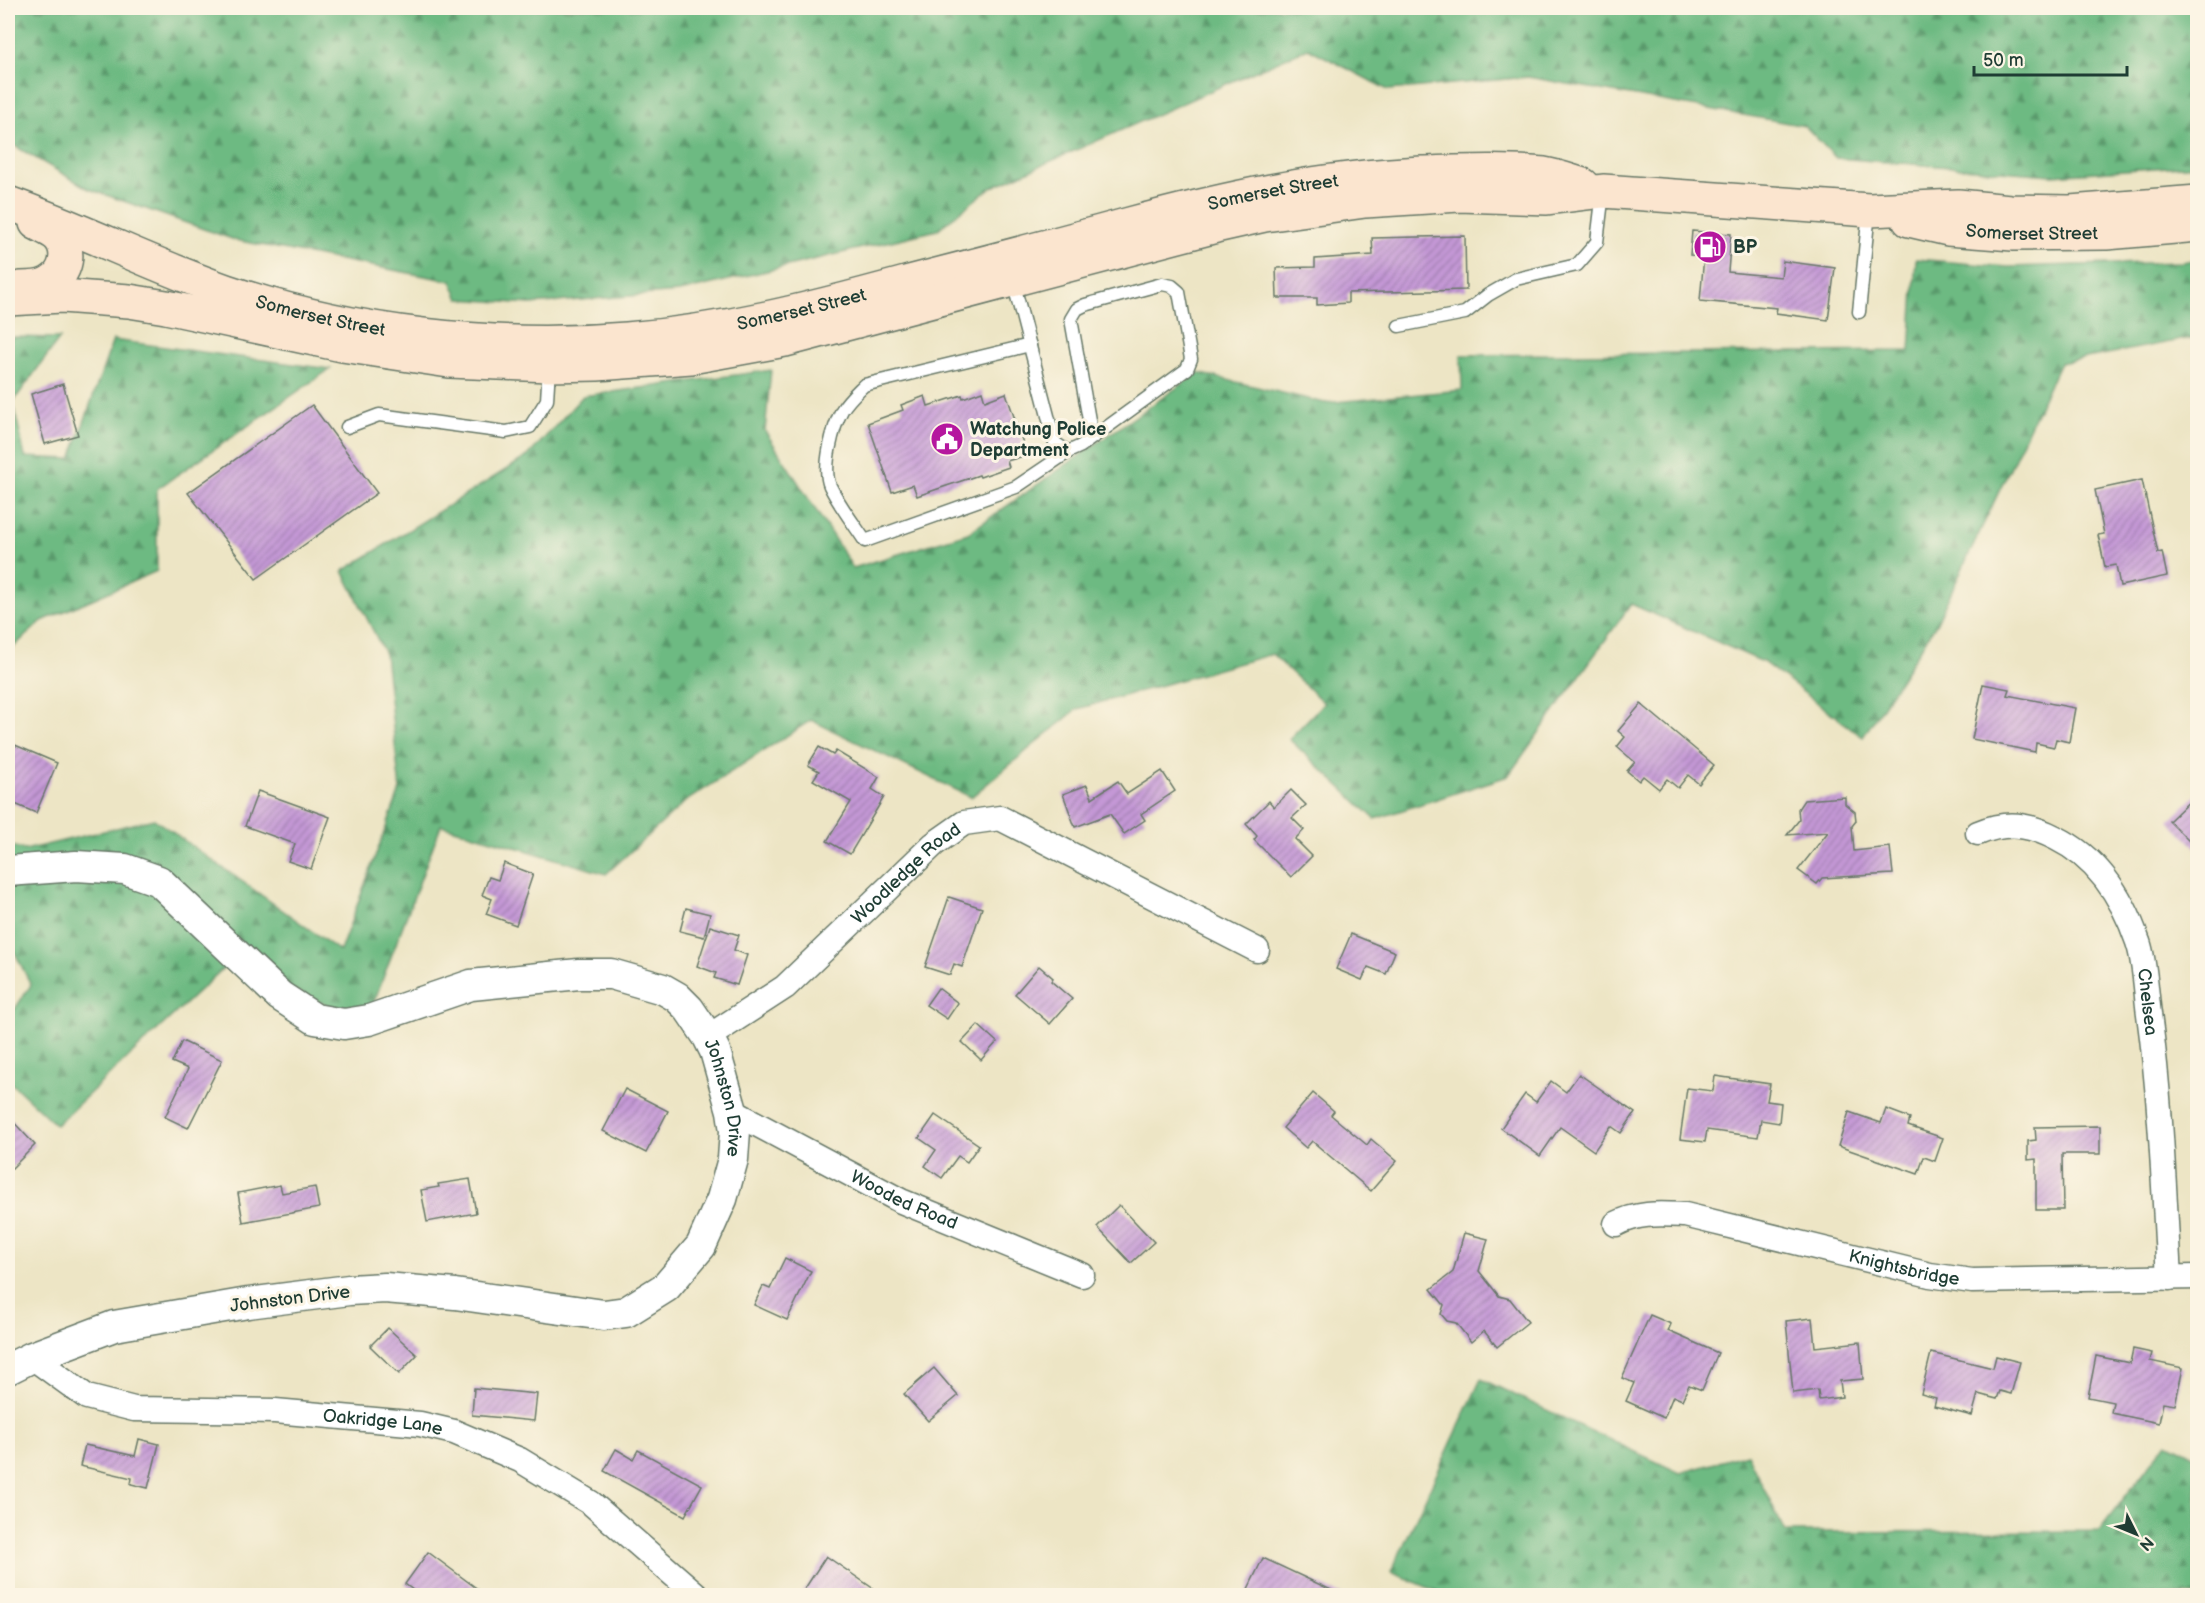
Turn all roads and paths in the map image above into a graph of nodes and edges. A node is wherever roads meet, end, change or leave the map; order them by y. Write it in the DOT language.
graph roads {
  1 [pos="1603,191"];
  2 [pos="2198,202"];
  3 [pos="8,203"];
  4 [pos="8,208"];
  5 [pos="1869,210"];
  6 [pos="2198,225"];
  7 [pos="1010,268"];
  8 [pos="8,290"];
  9 [pos="8,299"];
  10 [pos="1859,312"];
  11 [pos="1399,326"];
  12 [pos="1030,345"];
  13 [pos="549,354"];
  14 [pos="347,427"];
  15 [pos="1092,437"];
  16 [pos="1068,452"];
  17 [pos="1978,833"];
  18 [pos="8,871"];
  19 [pos="1257,950"];
  20 [pos="708,1037"];
  21 [pos="732,1112"];
  22 [pos="1616,1224"];
  23 [pos="1082,1275"];
  24 [pos="2198,1277"];
  25 [pos="2169,1278"];
  26 [pos="20,1363"];
  27 [pos="698,1596"];
  1 -- 5 [label="main road, Somerset Street"];
  1 -- 7 [label="main road, Somerset Street"];
  1 -- 11 [label="lane"];
  2 -- 5 [label="main road, Somerset Street"];
  3 -- 13 [label="main road, Somerset Street"];
  4 -- 8 [label="main road"];
  5 -- 6 [label="main road, Somerset Street"];
  5 -- 10 [label="lane"];
  7 -- 12 [label="lane"];
  7 -- 13 [label="main road, Somerset Street"];
  9 -- 13 [label="main road, Somerset Street"];
  12 -- 16 [label="lane"];
  12 -- 16 [label="lane"];
  13 -- 14 [label="lane"];
  15 -- 15 [label="lane"];
  15 -- 16 [label="lane"];
  17 -- 25 [label="street, Chelsea"];
  18 -- 20 [label="street, Johnston Drive"];
  19 -- 20 [label="street, Woodledge Road"];
  20 -- 21 [label="street, Johnston Drive"];
  21 -- 23 [label="street, Wooded Road"];
  21 -- 26 [label="street, Johnston Drive"];
  22 -- 25 [label="street, Knightsbridge"];
  24 -- 25 [label="street, Knightsbridge"];
  26 -- 27 [label="street, Oakridge Lane"];
}
